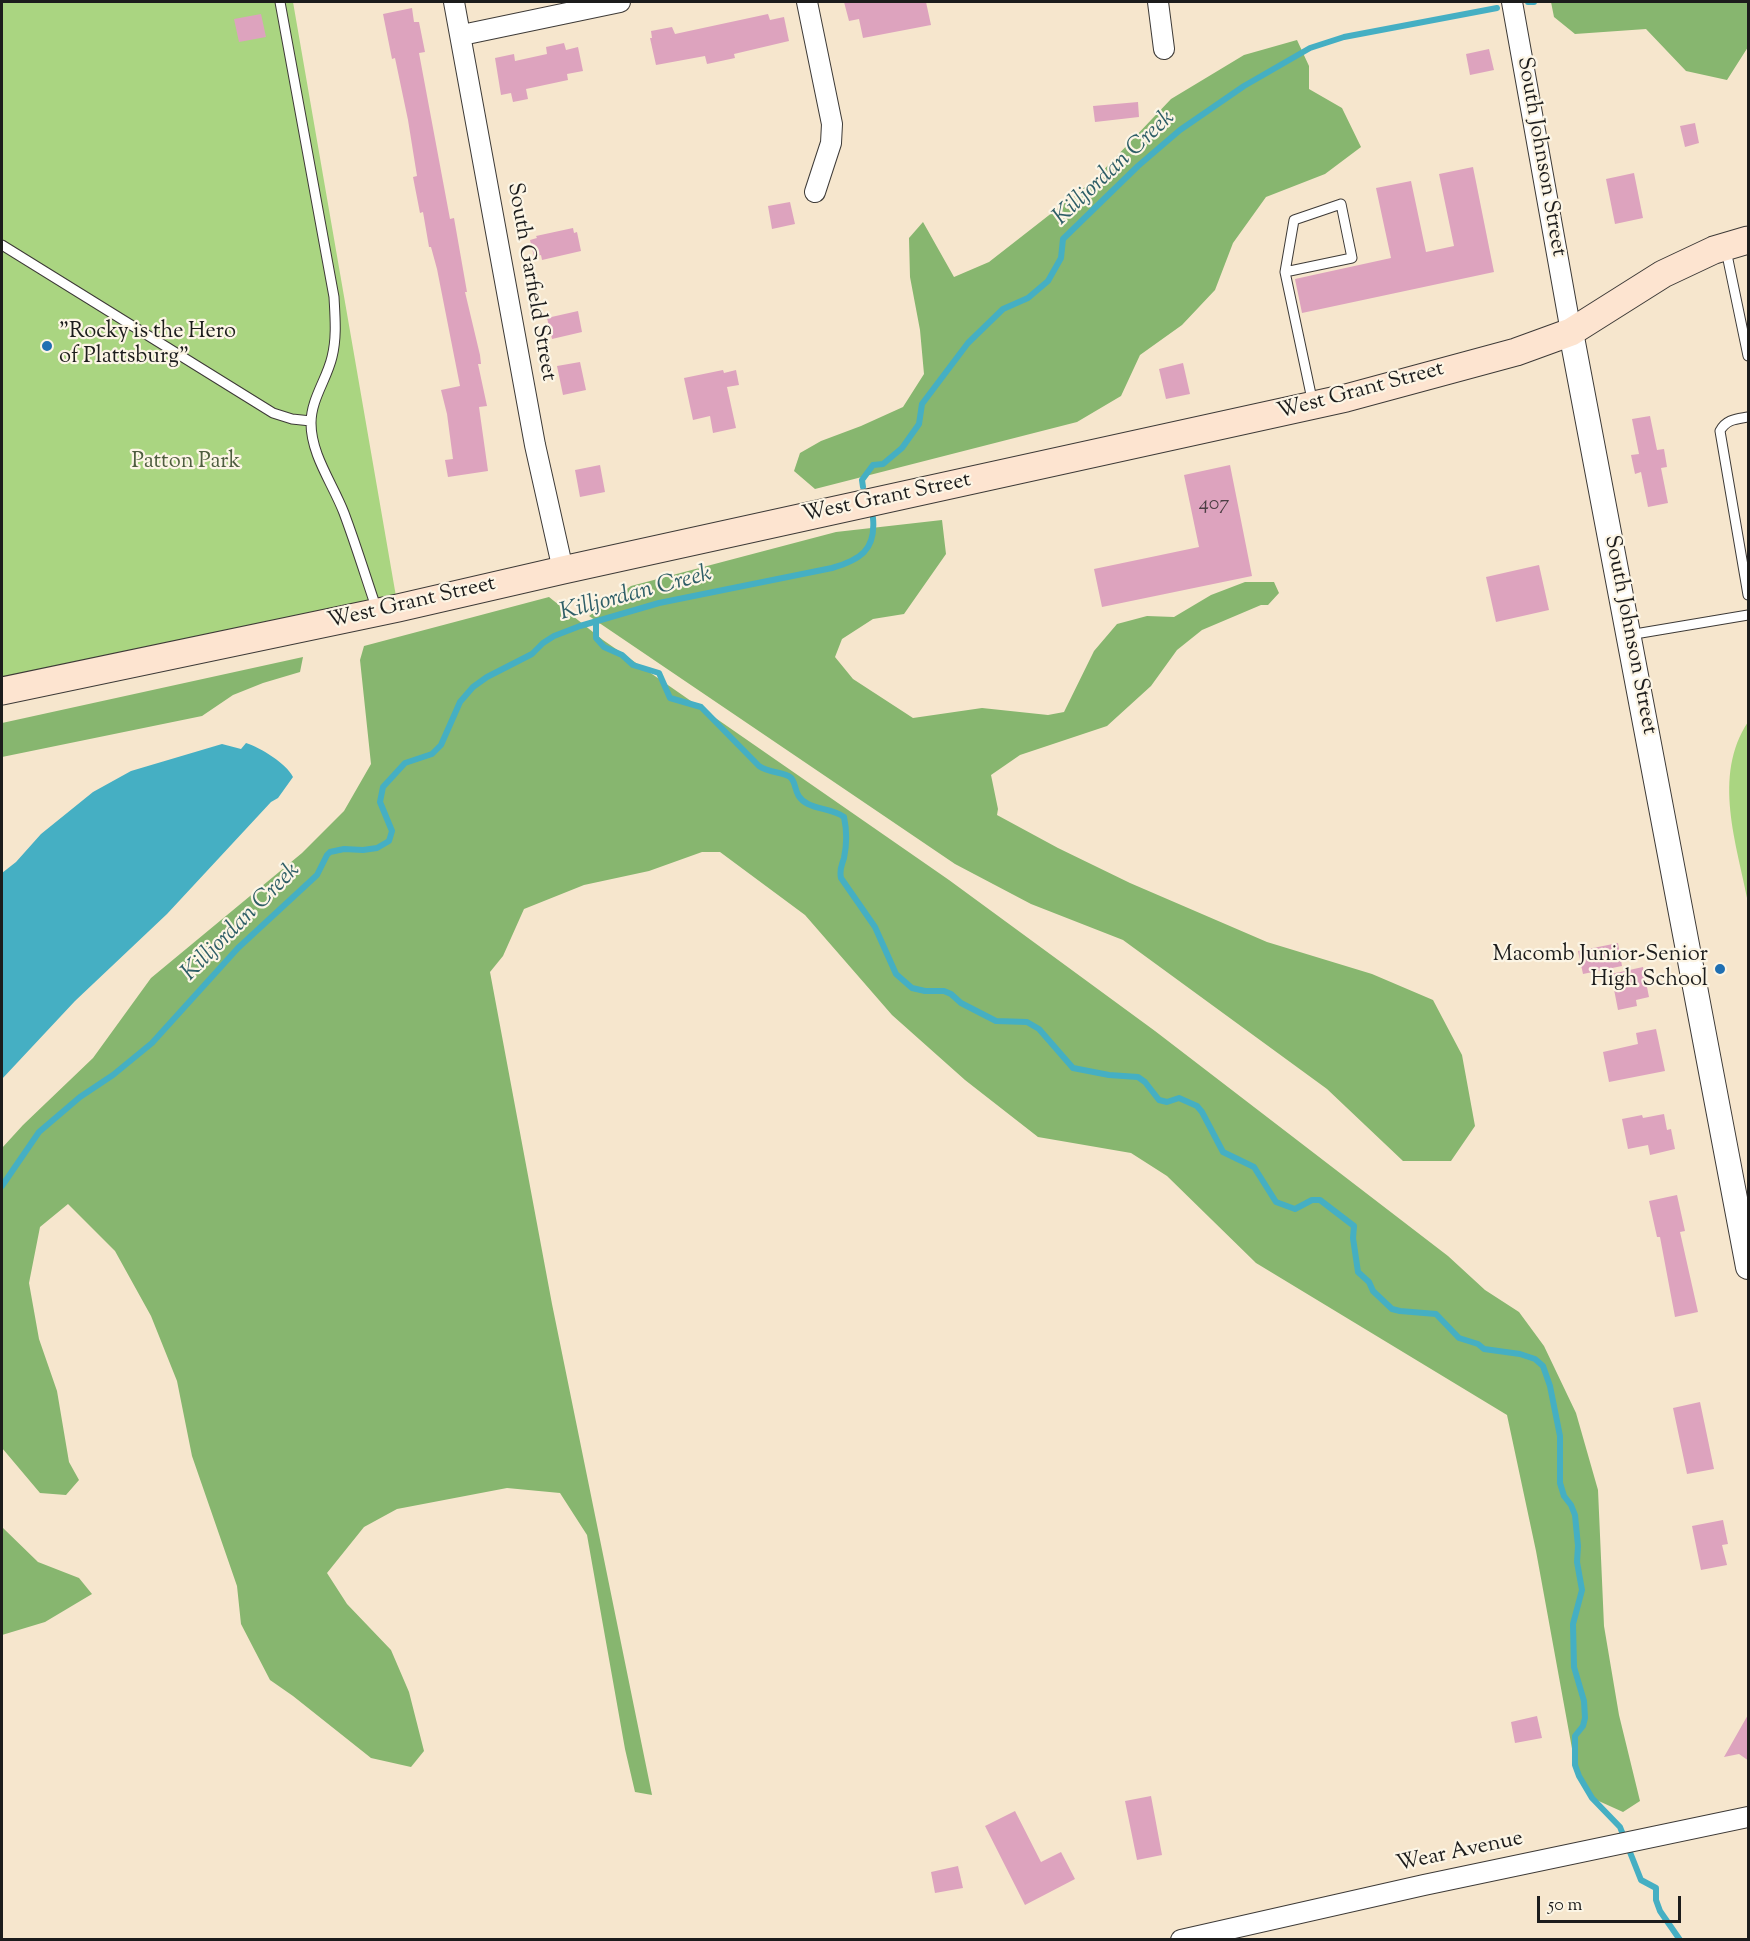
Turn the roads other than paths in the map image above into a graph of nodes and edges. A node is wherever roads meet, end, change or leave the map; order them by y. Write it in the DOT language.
graph roads {
  1 [pos="280,2"];
  2 [pos="454,2"];
  3 [pos="620,2"];
  4 [pos="807,2"];
  5 [pos="1158,2"];
  6 [pos="1512,2"];
  7 [pos="462,35"];
  8 [pos="1164,49"];
  9 [pos="816,192"];
  10 [pos="1736,243"];
  11 [pos="2,245"];
  12 [pos="1285,272"];
  13 [pos="1571,333"];
  14 [pos="1749,356"];
  15 [pos="1313,406"];
  16 [pos="1749,417"];
  17 [pos="311,421"];
  18 [pos="562,570"];
  19 [pos="1749,595"];
  20 [pos="377,612"];
  21 [pos="1749,615"];
  22 [pos="1629,635"];
  23 [pos="2,692"];
  24 [pos="1749,1267"];
  25 [pos="1749,1817"];
  26 [pos="1181,1940"];
  1 -- 17 [label="lane"];
  2 -- 7 [label="street, South Garfield Street"];
  3 -- 7 [label="street"];
  4 -- 9 [label="street"];
  5 -- 8 [label="street"];
  6 -- 13 [label="street, South Johnson Street"];
  7 -- 18 [label="street, South Garfield Street"];
  10 -- 13 [label="main road, West Grant Street"];
  10 -- 14 [label="lane"];
  11 -- 17 [label="lane"];
  12 -- 12 [label="lane"];
  12 -- 15 [label="lane"];
  13 -- 15 [label="main road, West Grant Street"];
  13 -- 22 [label="street, South Johnson Street"];
  15 -- 18 [label="main road, West Grant Street"];
  16 -- 19 [label="lane"];
  17 -- 20 [label="lane"];
  18 -- 20 [label="main road, West Grant Street"];
  20 -- 23 [label="main road, West Grant Street"];
  21 -- 22 [label="lane"];
  22 -- 24 [label="street, South Johnson Street"];
  25 -- 26 [label="street, Wear Avenue"];
}
